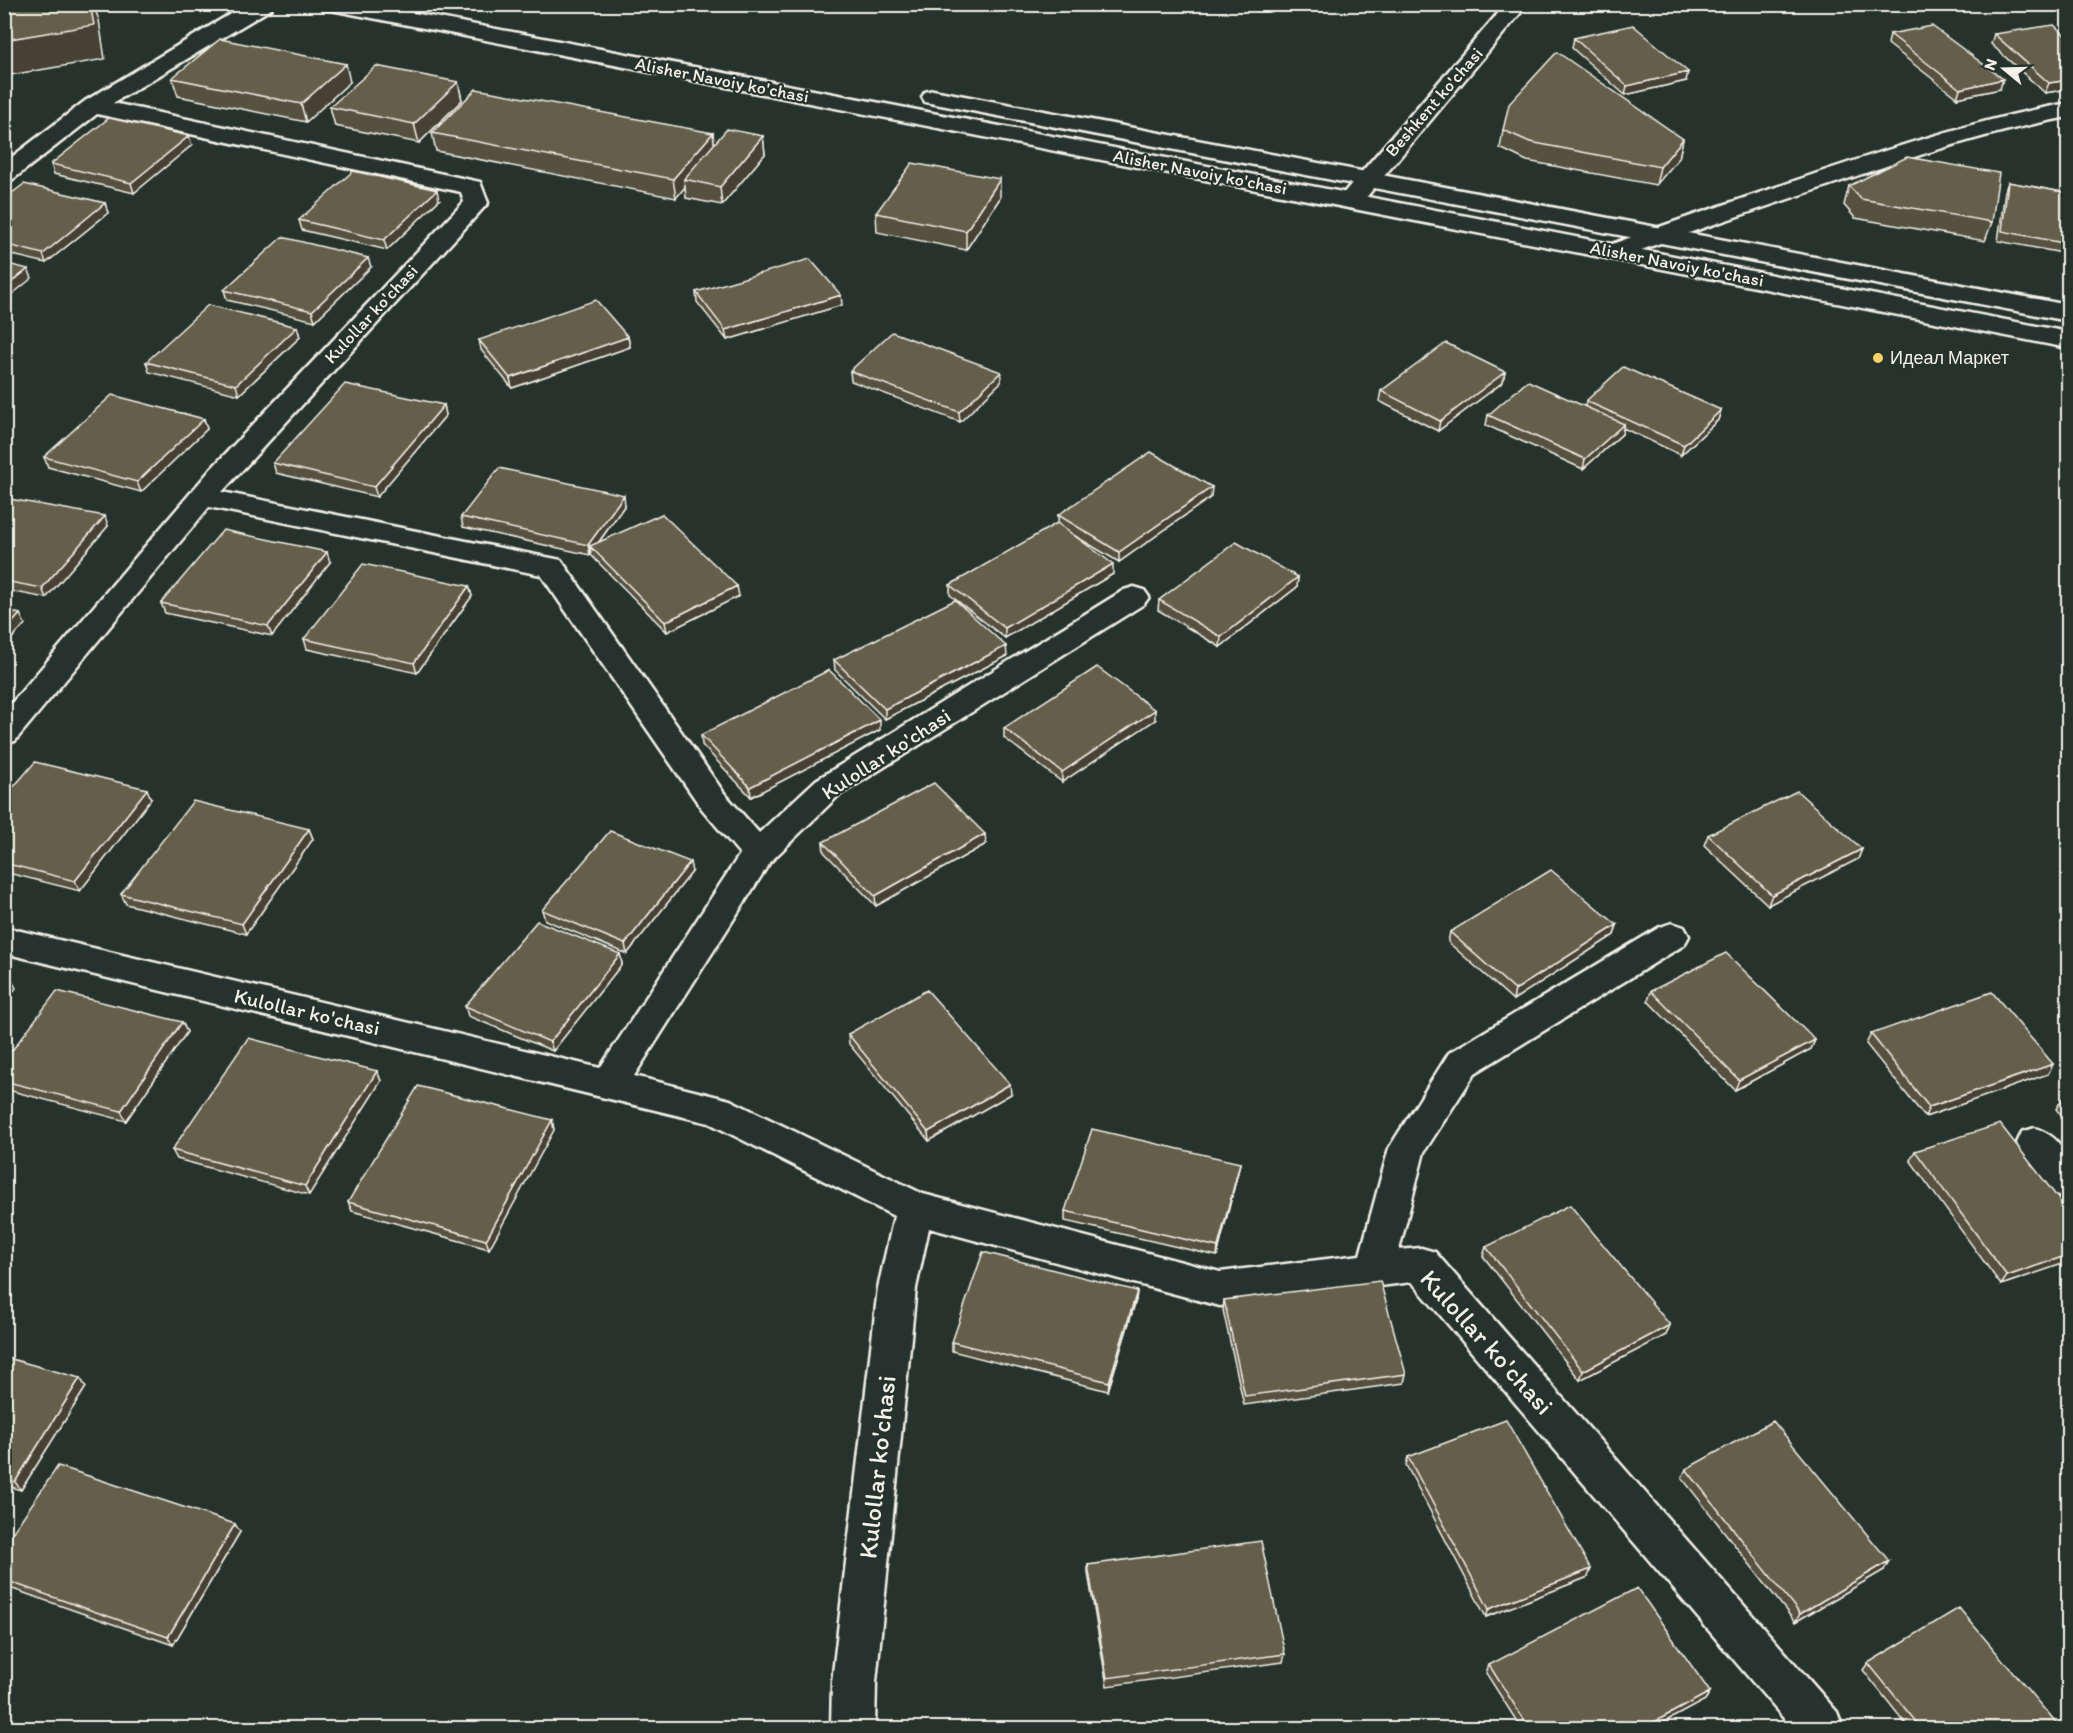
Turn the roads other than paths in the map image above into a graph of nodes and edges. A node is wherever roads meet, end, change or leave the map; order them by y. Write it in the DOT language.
graph roads {
  1 [pos="263,4"];
  2 [pos="331,4"];
  3 [pos="444,4"];
  4 [pos="1518,4"];
  5 [pos="698,52"];
  6 [pos="906,92"];
  7 [pos="93,106"];
  8 [pos="2068,110"];
  9 [pos="4,175"];
  10 [pos="1367,180"];
  11 [pos="1350,201"];
  12 [pos="1658,234"];
  13 [pos="1613,252"];
  14 [pos="2068,313"];
  15 [pos="2068,340"];
  16 [pos="202,497"];
  17 [pos="1134,597"];
  18 [pos="4,733"];
  19 [pos="758,853"];
  20 [pos="1672,936"];
  21 [pos="4,940"];
  22 [pos="609,1084"];
  23 [pos="2035,1143"];
  24 [pos="2068,1184"];
  25 [pos="915,1208"];
  26 [pos="1374,1270"];
  27 [pos="853,1728"];
  28 [pos="1821,1728"];
  1 -- 7 [label="street"];
  2 -- 11 [label="street, Alisher Navoiy ko'chasi"];
  3 -- 5 [label="street, Alisher Navoiy ko'chasi"];
  4 -- 10 [label="street, Beshkent ko'chasi"];
  6 -- 10 [label="street, Alisher Navoiy ko'chasi"];
  7 -- 9 [label="street"];
  7 -- 16 [label="street, Kulollar ko'chasi"];
  8 -- 12 [label="street"];
  10 -- 11 [label="street, Beshkent ko'chasi"];
  10 -- 12 [label="street, Alisher Navoiy ko'chasi"];
  11 -- 13 [label="street, Alisher Navoiy ko'chasi"];
  12 -- 13 [label="street"];
  12 -- 14 [label="street, Alisher Navoiy ko'chasi"];
  13 -- 15 [label="street, Alisher Navoiy ko'chasi"];
  16 -- 18 [label="street, Kulollar ko'chasi"];
  16 -- 19 [label="street"];
  17 -- 19 [label="street, Kulollar ko'chasi"];
  19 -- 22 [label="street, Kulollar ko'chasi"];
  20 -- 26 [label="street"];
  21 -- 22 [label="street, Kulollar ko'chasi"];
  22 -- 25 [label="street, Kulollar ko'chasi"];
  23 -- 24 [label="street"];
  25 -- 26 [label="street, Kulollar ko'chasi"];
  25 -- 27 [label="street, Kulollar ko'chasi"];
  26 -- 28 [label="street, Kulollar ko'chasi"];
}
